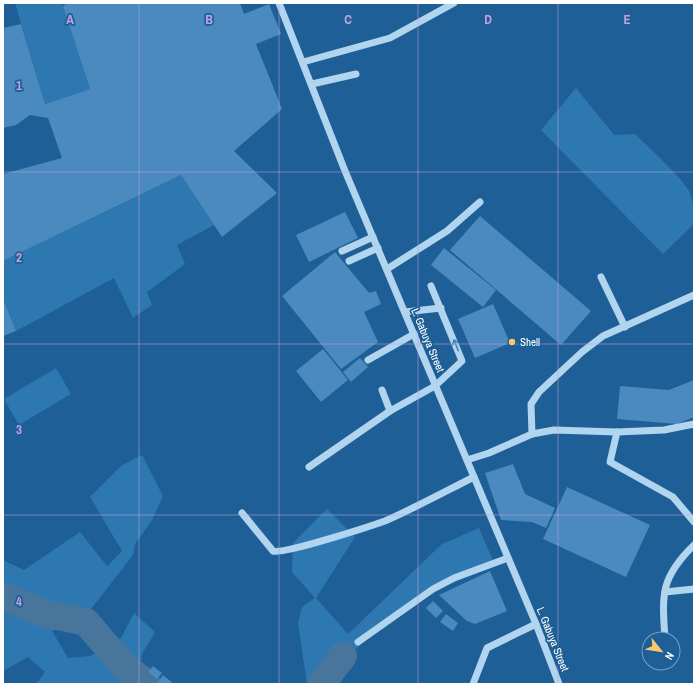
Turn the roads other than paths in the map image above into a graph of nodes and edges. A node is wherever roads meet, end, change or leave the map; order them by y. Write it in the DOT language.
graph roads {
  1 [pos="279,3"];
  2 [pos="454,3"];
  3 [pos="303,62"];
  4 [pos="356,74"];
  5 [pos="312,84"];
  6 [pos="480,202"];
  7 [pos="373,237"];
  8 [pos="378,248"];
  9 [pos="342,251"];
  10 [pos="349,261"];
  11 [pos="387,269"];
  12 [pos="601,277"];
  13 [pos="430,286"];
  14 [pos="694,295"];
  15 [pos="441,308"];
  16 [pos="404,312"];
  17 [pos="625,327"];
  18 [pos="414,334"];
  19 [pos="368,360"];
  20 [pos="435,386"];
  21 [pos="382,390"];
  22 [pos="390,411"];
  23 [pos="694,424"];
  24 [pos="617,432"];
  25 [pos="532,434"];
  26 [pos="467,460"];
  27 [pos="309,467"];
  28 [pos="474,477"];
  29 [pos="242,513"];
  30 [pos="694,522"];
  31 [pos="694,545"];
  32 [pos="507,557"];
  33 [pos="694,589"];
  34 [pos="665,592"];
  35 [pos="536,624"];
  36 [pos="665,631"];
  37 [pos="358,642"];
  38 [pos="473,684"];
  39 [pos="559,684"];
  1 -- 3 [label="street, L. Gabuya Street"];
  2 -- 3 [label="street"];
  3 -- 5 [label="street, L. Gabuya Street"];
  4 -- 5 [label="street"];
  5 -- 7 [label="street, L. Gabuya Street"];
  6 -- 11 [label="street"];
  7 -- 8 [label="street, L. Gabuya Street"];
  7 -- 9 [label="street"];
  8 -- 10 [label="street"];
  8 -- 11 [label="street, L. Gabuya Street"];
  11 -- 16 [label="street, L. Gabuya Street"];
  12 -- 17 [label="street"];
  13 -- 15 [label="street"];
  14 -- 17 [label="street"];
  15 -- 16 [label="street"];
  20 -- 15 [label="street, one-way"];
  16 -- 18 [label="street, L. Gabuya Street"];
  17 -- 25 [label="street"];
  18 -- 19 [label="street"];
  18 -- 20 [label="street, L. Gabuya Street"];
  20 -- 22 [label="street"];
  20 -- 26 [label="street, L. Gabuya Street"];
  21 -- 22 [label="street"];
  22 -- 27 [label="street"];
  23 -- 24 [label="street"];
  24 -- 25 [label="street"];
  24 -- 30 [label="street"];
  25 -- 26 [label="street"];
  26 -- 28 [label="street, L. Gabuya Street"];
  28 -- 29 [label="street"];
  28 -- 32 [label="street, L. Gabuya Street"];
  31 -- 34 [label="street"];
  32 -- 35 [label="street, L. Gabuya Street"];
  32 -- 37 [label="street"];
  33 -- 34 [label="street"];
  34 -- 36 [label="street"];
  35 -- 38 [label="street"];
  35 -- 39 [label="street, L. Gabuya Street"];
}
